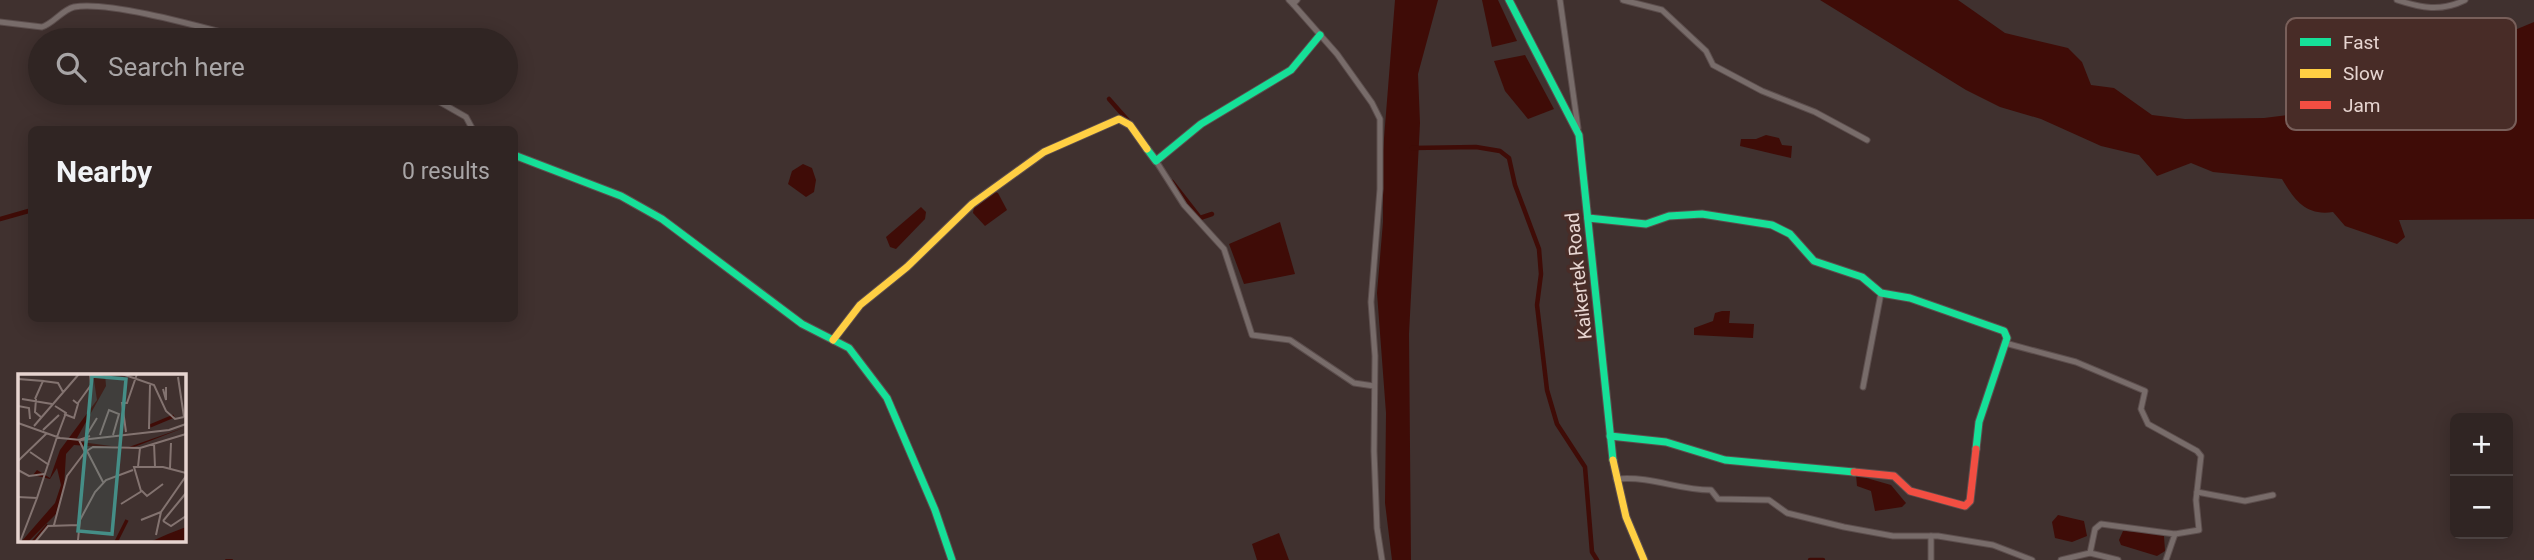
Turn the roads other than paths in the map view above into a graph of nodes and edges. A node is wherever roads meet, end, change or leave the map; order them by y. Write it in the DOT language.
graph roads {
  1 [pos="97,0"];
  2 [pos="1509,0"];
  3 [pos="1560,0"];
  4 [pos="1623,0"];
  5 [pos="2397,0"];
  6 [pos="2465,0"];
  7 [pos="1293,1"];
  8 [pos="96,8"];
  9 [pos="0,22"];
  10 [pos="203,28"];
  11 [pos="1320,35"];
  12 [pos="445,105"];
  13 [pos="471,126"];
  14 [pos="1579,135"];
  15 [pos="1867,140"];
  16 [pos="518,156"];
  17 [pos="1159,159"];
  18 [pos="1588,218"];
  19 [pos="1881,293"];
  20 [pos="833,340"];
  21 [pos="2005,343"];
  22 [pos="1374,386"];
  23 [pos="1863,387"];
  24 [pos="1610,436"];
  25 [pos="1616,479"];
  26 [pos="2197,492"];
  27 [pos="2273,495"];
  28 [pos="2175,534"];
  29 [pos="1931,536"];
  30 [pos="2090,552"];
  31 [pos="952,560"];
  32 [pos="1382,560"];
  33 [pos="1644,560"];
  34 [pos="1931,560"];
  35 [pos="2032,560"];
  36 [pos="2061,560"];
  37 [pos="2118,560"];
  38 [pos="2166,560"];
  1 -- 8 [label="street"];
  2 -- 14 [label="street, Kaikertek Road"];
  3 -- 14 [label="street"];
  4 -- 15 [label="street"];
  5 -- 6 [label="street"];
  7 -- 11 [label="street"];
  8 -- 9 [label="street"];
  8 -- 10 [label="street"];
  11 -- 17 [label="street"];
  11 -- 22 [label="street"];
  12 -- 13 [label="street"];
  14 -- 18 [label="street, Kaikertek Road"];
  16 -- 20 [label="street"];
  17 -- 20 [label="street"];
  17 -- 22 [label="street"];
  18 -- 19 [label="street"];
  18 -- 24 [label="street, Kaikertek Road"];
  19 -- 21 [label="street"];
  19 -- 23 [label="street"];
  20 -- 31 [label="street"];
  21 -- 24 [label="street"];
  21 -- 26 [label="street"];
  22 -- 32 [label="street"];
  24 -- 25 [label="street, Kaikertek Road"];
  25 -- 29 [label="street"];
  25 -- 33 [label="street, Kaikertek Road"];
  26 -- 27 [label="street"];
  26 -- 28 [label="street"];
  28 -- 30 [label="street"];
  28 -- 38 [label="street"];
  29 -- 34 [label="street"];
  29 -- 35 [label="street"];
  30 -- 36 [label="street"];
  30 -- 37 [label="street"];
}
